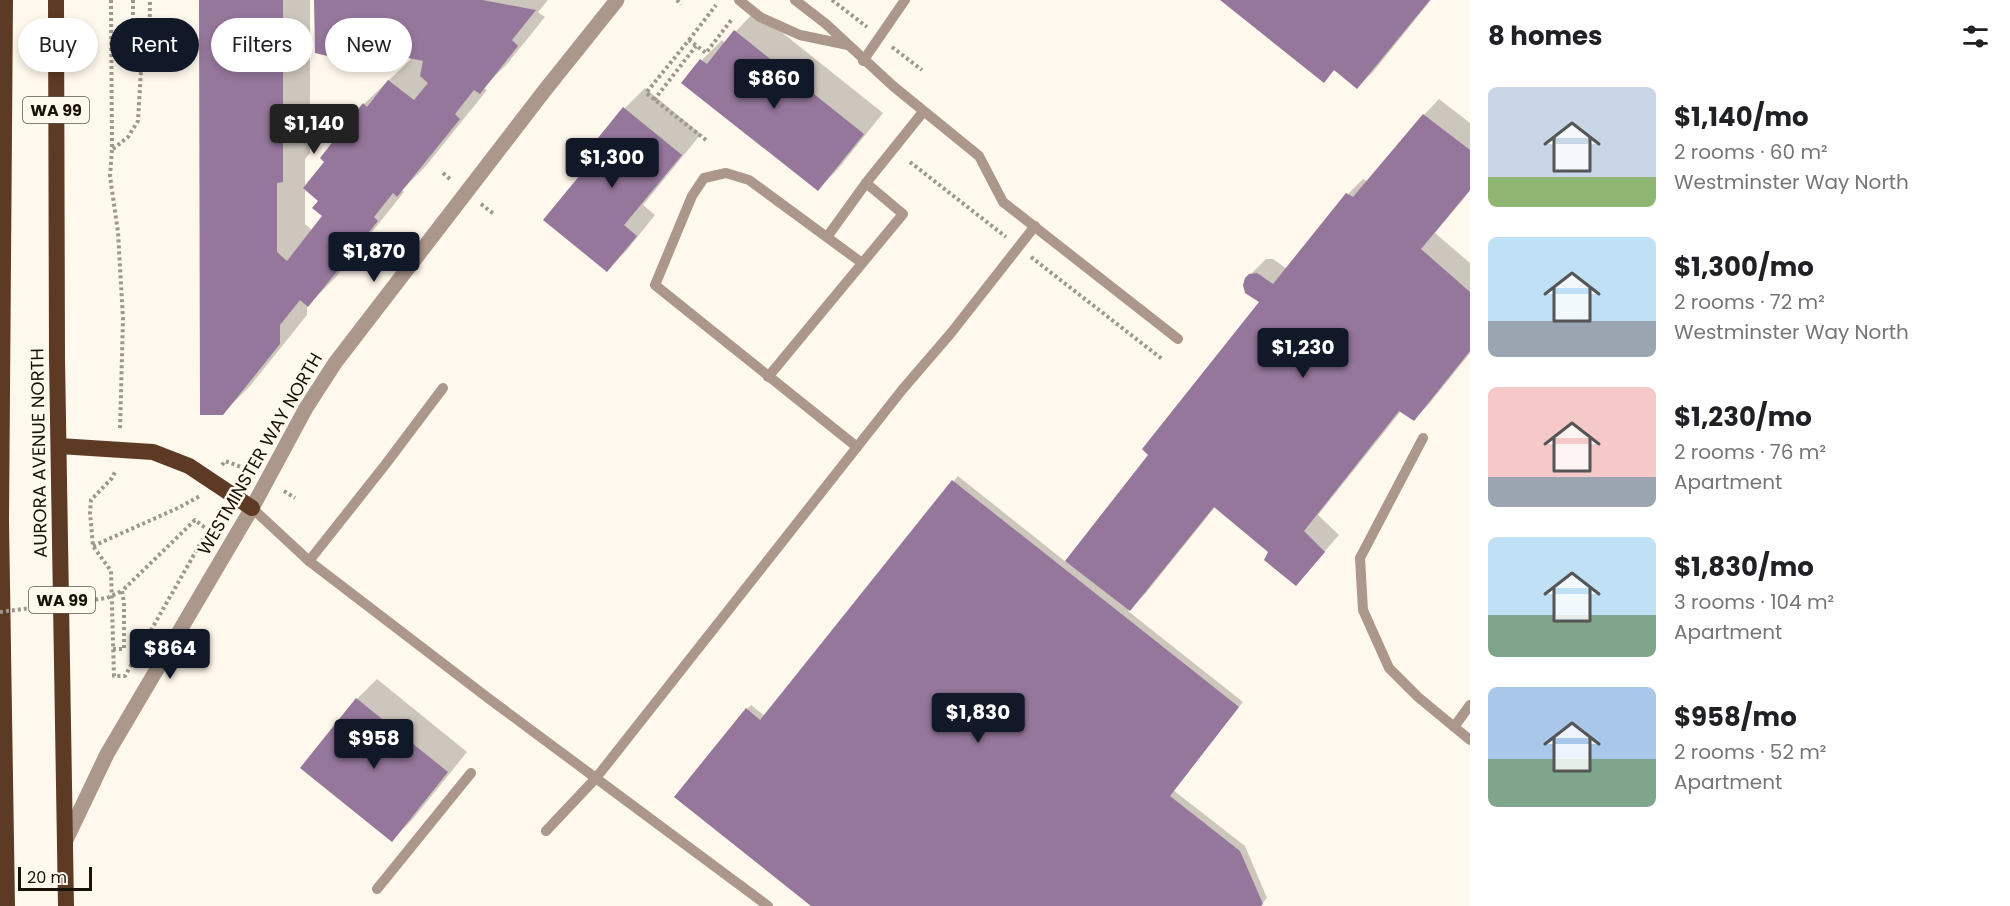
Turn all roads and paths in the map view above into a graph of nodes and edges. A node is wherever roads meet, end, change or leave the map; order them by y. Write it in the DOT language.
graph roads {
  1 [pos="5,0"];
  2 [pos="56,0"];
  3 [pos="111,0"];
  4 [pos="133,0"];
  5 [pos="150,0"];
  6 [pos="617,0"];
  7 [pos="676,0"];
  8 [pos="739,0"];
  9 [pos="795,0"];
  10 [pos="905,0"];
  11 [pos="681,4"];
  12 [pos="716,5"];
  13 [pos="133,18"];
  14 [pos="150,18"];
  15 [pos="732,19"];
  16 [pos="689,40"];
  17 [pos="848,45"];
  18 [pos="696,46"];
  19 [pos="863,61"];
  20 [pos="141,72"];
  21 [pos="654,100"];
  22 [pos="923,112"];
  23 [pos="2,128"];
  24 [pos="706,140"];
  25 [pos="112,149"];
  26 [pos="910,162"];
  27 [pos="866,183"];
  28 [pos="480,203"];
  29 [pos="495,215"];
  30 [pos="1035,226"];
  31 [pos="827,237"];
  32 [pos="1019,247"];
  33 [pos="1,261"];
  34 [pos="862,263"];
  35 [pos="1178,339"];
  36 [pos="1162,359"];
  37 [pos="768,376"];
  38 [pos="443,388"];
  39 [pos="1,394"];
  40 [pos="1423,438"];
  41 [pos="59,446"];
  42 [pos="857,447"];
  43 [pos="119,448"];
  44 [pos="253,472"];
  45 [pos="212,481"];
  46 [pos="284,491"];
  47 [pos="295,498"];
  48 [pos="252,508"];
  49 [pos="93,546"];
  50 [pos="309,561"];
  51 [pos="122,591"];
  52 [pos="0,612"];
  53 [pos="113,649"];
  54 [pos="1470,705"];
  55 [pos="1454,726"];
  56 [pos="1470,740"];
  57 [pos="471,773"];
  58 [pos="596,778"];
  59 [pos="546,831"];
  60 [pos="66,840"];
  61 [pos="377,888"];
  62 [pos="7,906"];
  63 [pos="66,906"];
  64 [pos="768,906"];
  1 -- 23 [label="highway, AURORA AVENUE NORTH / WA 99"];
  2 -- 41 [label="highway, AURORA AVENUE NORTH / WA 99"];
  3 -- 25 [label="path"];
  4 -- 13 [label="path"];
  5 -- 14 [label="path"];
  6 -- 48 [label="street, WESTMINSTER WAY NORTH"];
  7 -- 11 [label="path"];
  8 -- 17 [label="lane"];
  9 -- 17 [label="lane"];
  10 -- 19 [label="lane"];
  12 -- 16 [label="path"];
  15 -- 18 [label="path"];
  16 -- 18 [label="path"];
  16 -- 21 [label="path"];
  17 -- 19 [label="lane"];
  18 -- 21 [label="path"];
  19 -- 22 [label="lane"];
  20 -- 25 [label="path"];
  21 -- 24 [label="path"];
  22 -- 27 [label="lane"];
  22 -- 30 [label="lane"];
  23 -- 33 [label="highway, AURORA AVENUE NORTH / WA 99"];
  25 -- 43 [label="path"];
  26 -- 32 [label="path"];
  27 -- 31 [label="lane"];
  27 -- 34 [label="lane"];
  28 -- 29 [label="path"];
  30 -- 32 [label="lane"];
  30 -- 35 [label="lane"];
  31 -- 34 [label="lane"];
  31 -- 37 [label="lane"];
  32 -- 36 [label="path"];
  32 -- 42 [label="lane"];
  33 -- 39 [label="highway, AURORA AVENUE NORTH / WA 99"];
  34 -- 37 [label="lane"];
  37 -- 42 [label="lane"];
  38 -- 50 [label="lane"];
  39 -- 62 [label="highway, AURORA AVENUE NORTH / WA 99"];
  40 -- 55 [label="lane"];
  41 -- 43 [label="highway"];
  41 -- 60 [label="highway, AURORA AVENUE NORTH / WA 99"];
  42 -- 58 [label="lane"];
  43 -- 45 [label="highway"];
  43 -- 49 [label="path"];
  44 -- 45 [label="path"];
  45 -- 48 [label="highway"];
  45 -- 49 [label="path"];
  46 -- 47 [label="path"];
  48 -- 50 [label="lane"];
  48 -- 60 [label="street, WESTMINSTER WAY NORTH"];
  49 -- 53 [label="path"];
  50 -- 58 [label="lane"];
  51 -- 52 [label="path, bridge"];
  51 -- 53 [label="path"];
  51 -- 53 [label="path"];
  54 -- 55 [label="lane"];
  55 -- 56 [label="lane"];
  57 -- 61 [label="lane"];
  58 -- 59 [label="lane"];
  58 -- 64 [label="lane"];
  60 -- 63 [label="highway, AURORA AVENUE NORTH / WA 99"];
}
